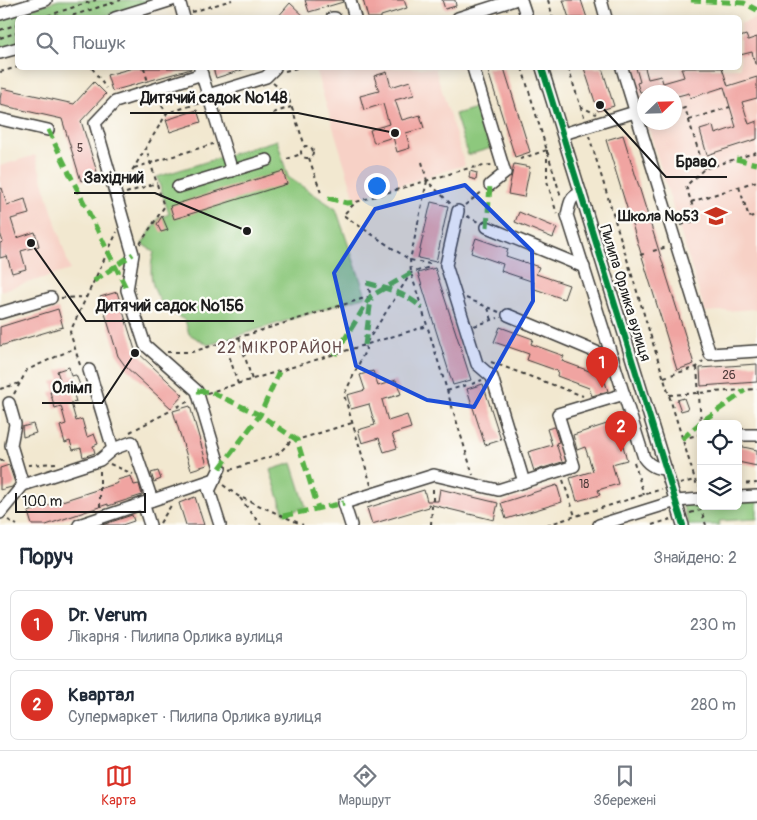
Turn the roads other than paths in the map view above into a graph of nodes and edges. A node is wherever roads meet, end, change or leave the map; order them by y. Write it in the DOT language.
graph roads {
  1 [pos="46,0"];
  2 [pos="172,0"];
  3 [pos="178,0"];
  4 [pos="350,0"];
  5 [pos="514,0"];
  6 [pos="522,0"];
  7 [pos="601,0"];
  8 [pos="26,3"];
  9 [pos="0,14"];
  10 [pos="124,15"];
  11 [pos="184,15"];
  12 [pos="354,15"];
  13 [pos="467,15"];
  14 [pos="526,15"];
  15 [pos="605,15"];
  16 [pos="15,49"];
  17 [pos="0,53"];
  18 [pos="273,70"];
  19 [pos="474,70"];
  20 [pos="543,70"];
  21 [pos="623,70"];
  22 [pos="201,71"];
  23 [pos="204,99"];
  24 [pos="635,112"];
  25 [pos="0,119"];
  26 [pos="48,130"];
  27 [pos="563,134"];
  28 [pos="268,160"];
  29 [pos="232,171"];
  30 [pos="490,185"];
  31 [pos="178,187"];
  32 [pos="581,194"];
  33 [pos="458,211"];
  34 [pos="486,227"];
  35 [pos="584,267"];
  36 [pos="51,298"];
  37 [pos="0,313"];
  38 [pos="508,315"];
  39 [pos="757,351"];
  40 [pos="613,358"];
  41 [pos="84,368"];
  42 [pos="626,398"];
  43 [pos="644,398"];
  44 [pos="9,403"];
  45 [pos="742,435"];
  46 [pos="757,435"];
  47 [pos="113,449"];
  48 [pos="666,469"];
  49 [pos="212,481"];
  50 [pos="524,482"];
  51 [pos="24,485"];
  52 [pos="757,496"];
  53 [pos="742,497"];
  54 [pos="697,499"];
  55 [pos="676,501"];
  56 [pos="147,502"];
  57 [pos="4,517"];
  58 [pos="96,521"];
  59 [pos="79,525"];
  60 [pos="150,525"];
  61 [pos="220,525"];
  62 [pos="351,525"];
  63 [pos="599,525"];
  64 [pos="684,525"];
  1 -- 8 [label="street"];
  2 -- 10 [label="street"];
  3 -- 11 [label="street"];
  4 -- 12 [label="street"];
  5 -- 13 [label="street"];
  6 -- 14 [label="street"];
  7 -- 15 [label="street"];
  8 -- 9 [label="street"];
  16 -- 17 [label="street"];
  18 -- 23 [label="street"];
  19 -- 30 [label="street"];
  20 -- 27 [label="street, Пилипа Орлика вулиця"];
  21 -- 24 [label="street"];
  22 -- 23 [label="street"];
  22 -- 49 [label="street"];
  23 -- 29 [label="street"];
  24 -- 27 [label="street"];
  24 -- 39 [label="street"];
  25 -- 26 [label="street"];
  27 -- 32 [label="street, Пилипа Орлика вулиця"];
  28 -- 29 [label="street"];
  29 -- 31 [label="street"];
  32 -- 35 [label="street"];
  32 -- 43 [label="street, Пилипа Орлика вулиця"];
  33 -- 50 [label="street"];
  34 -- 35 [label="street"];
  35 -- 40 [label="street"];
  36 -- 37 [label="street"];
  38 -- 40 [label="street"];
  40 -- 42 [label="street"];
  41 -- 47 [label="street"];
  42 -- 43 [label="street"];
  42 -- 48 [label="street"];
  42 -- 50 [label="street"];
  43 -- 48 [label="street, Пилипа Орлика вулиця"];
  44 -- 51 [label="street"];
  45 -- 46 [label="street"];
  47 -- 51 [label="street"];
  47 -- 56 [label="street"];
  48 -- 55 [label="street, Пилипа Орлика вулиця"];
  49 -- 56 [label="street"];
  49 -- 61 [label="street"];
  50 -- 62 [label="street"];
  51 -- 57 [label="street"];
  52 -- 53 [label="street"];
  54 -- 55 [label="street"];
  55 -- 63 [label="street"];
  55 -- 64 [label="street, Пилипа Орлика вулиця"];
  56 -- 58 [label="street"];
  56 -- 60 [label="street"];
  58 -- 59 [label="street"];
}
